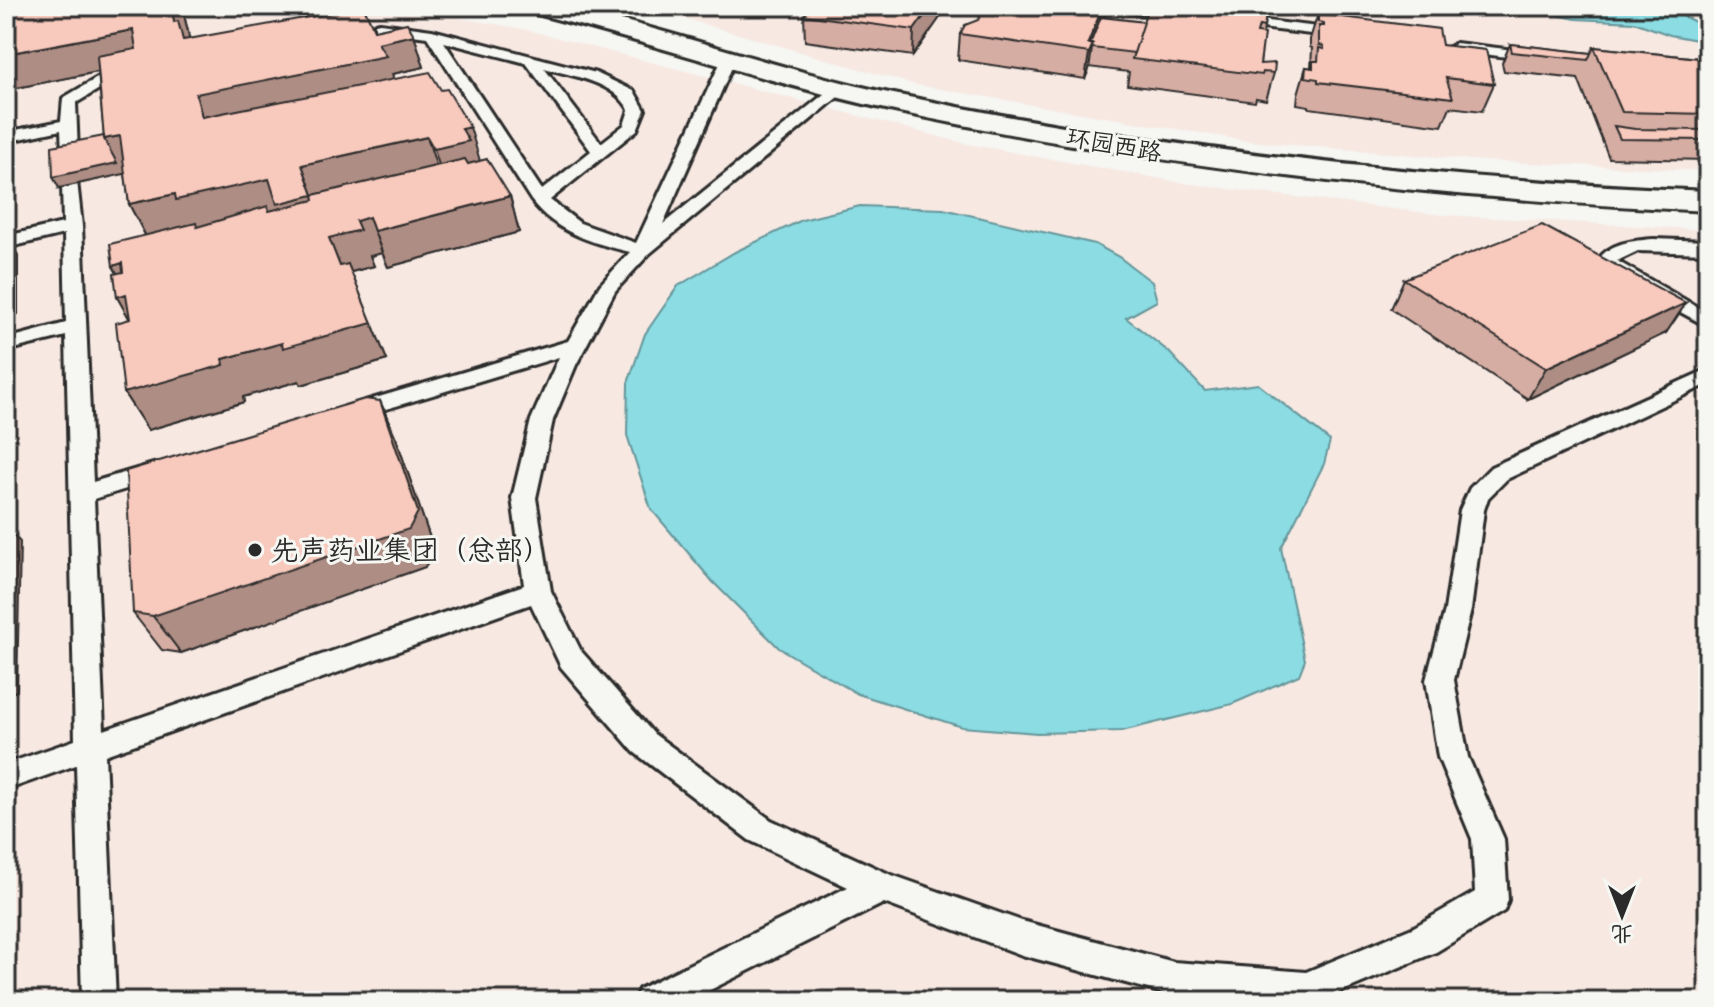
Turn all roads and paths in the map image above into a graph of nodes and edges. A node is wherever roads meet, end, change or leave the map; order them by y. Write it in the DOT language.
graph roads {
  1 [pos="25,6"];
  2 [pos="534,6"];
  3 [pos="1109,6"];
  4 [pos="282,7"];
  5 [pos="6,9"];
  6 [pos="1187,15"];
  7 [pos="1218,19"];
  8 [pos="380,27"];
  9 [pos="432,34"];
  10 [pos="334,36"];
  11 [pos="1359,36"];
  12 [pos="1437,45"];
  13 [pos="529,58"];
  14 [pos="729,58"];
  15 [pos="1562,60"];
  16 [pos="150,72"];
  17 [pos="839,89"];
  18 [pos="69,124"];
  19 [pos="6,137"];
  20 [pos="600,152"];
  21 [pos="70,154"];
  22 [pos="71,185"];
  23 [pos="540,200"];
  24 [pos="1708,201"];
  25 [pos="73,226"];
  26 [pos="6,242"];
  27 [pos="1708,247"];
  28 [pos="642,250"];
  29 [pos="1708,321"];
  30 [pos="76,327"];
  31 [pos="6,345"];
  32 [pos="577,345"];
  33 [pos="1708,376"];
  34 [pos="337,417"];
  35 [pos="172,467"];
  36 [pos="82,494"];
  37 [pos="538,591"];
  38 [pos="91,747"];
  39 [pos="6,777"];
  40 [pos="883,887"];
  41 [pos="99,1001"];
  42 [pos="651,1001"];
  1 -- 5 [label="lane"];
  2 -- 14 [label="street, 环园西路"];
  3 -- 6 [label="lane"];
  4 -- 8 [label="lane"];
  7 -- 11 [label="lane"];
  8 -- 9 [label="lane"];
  8 -- 10 [label="lane"];
  9 -- 13 [label="lane"];
  9 -- 23 [label="lane"];
  12 -- 15 [label="lane"];
  13 -- 20 [label="lane"];
  13 -- 20 [label="lane"];
  14 -- 17 [label="street, 环园西路"];
  14 -- 28 [label="lane"];
  16 -- 18 [label="lane"];
  17 -- 24 [label="street, 环园西路"];
  17 -- 28 [label="lane"];
  18 -- 19 [label="lane"];
  18 -- 21 [label="lane"];
  20 -- 23 [label="lane"];
  22 -- 25 [label="lane"];
  23 -- 28 [label="lane"];
  25 -- 26 [label="lane"];
  25 -- 30 [label="lane"];
  27 -- 29 [label="lane"];
  28 -- 32 [label="lane"];
  30 -- 31 [label="lane"];
  30 -- 36 [label="lane"];
  32 -- 34 [label="lane"];
  32 -- 37 [label="lane"];
  33 -- 40 [label="lane"];
  35 -- 36 [label="lane"];
  36 -- 38 [label="lane"];
  37 -- 38 [label="lane"];
  37 -- 40 [label="lane"];
  38 -- 39 [label="lane"];
  38 -- 41 [label="lane"];
  40 -- 42 [label="lane"];
}
